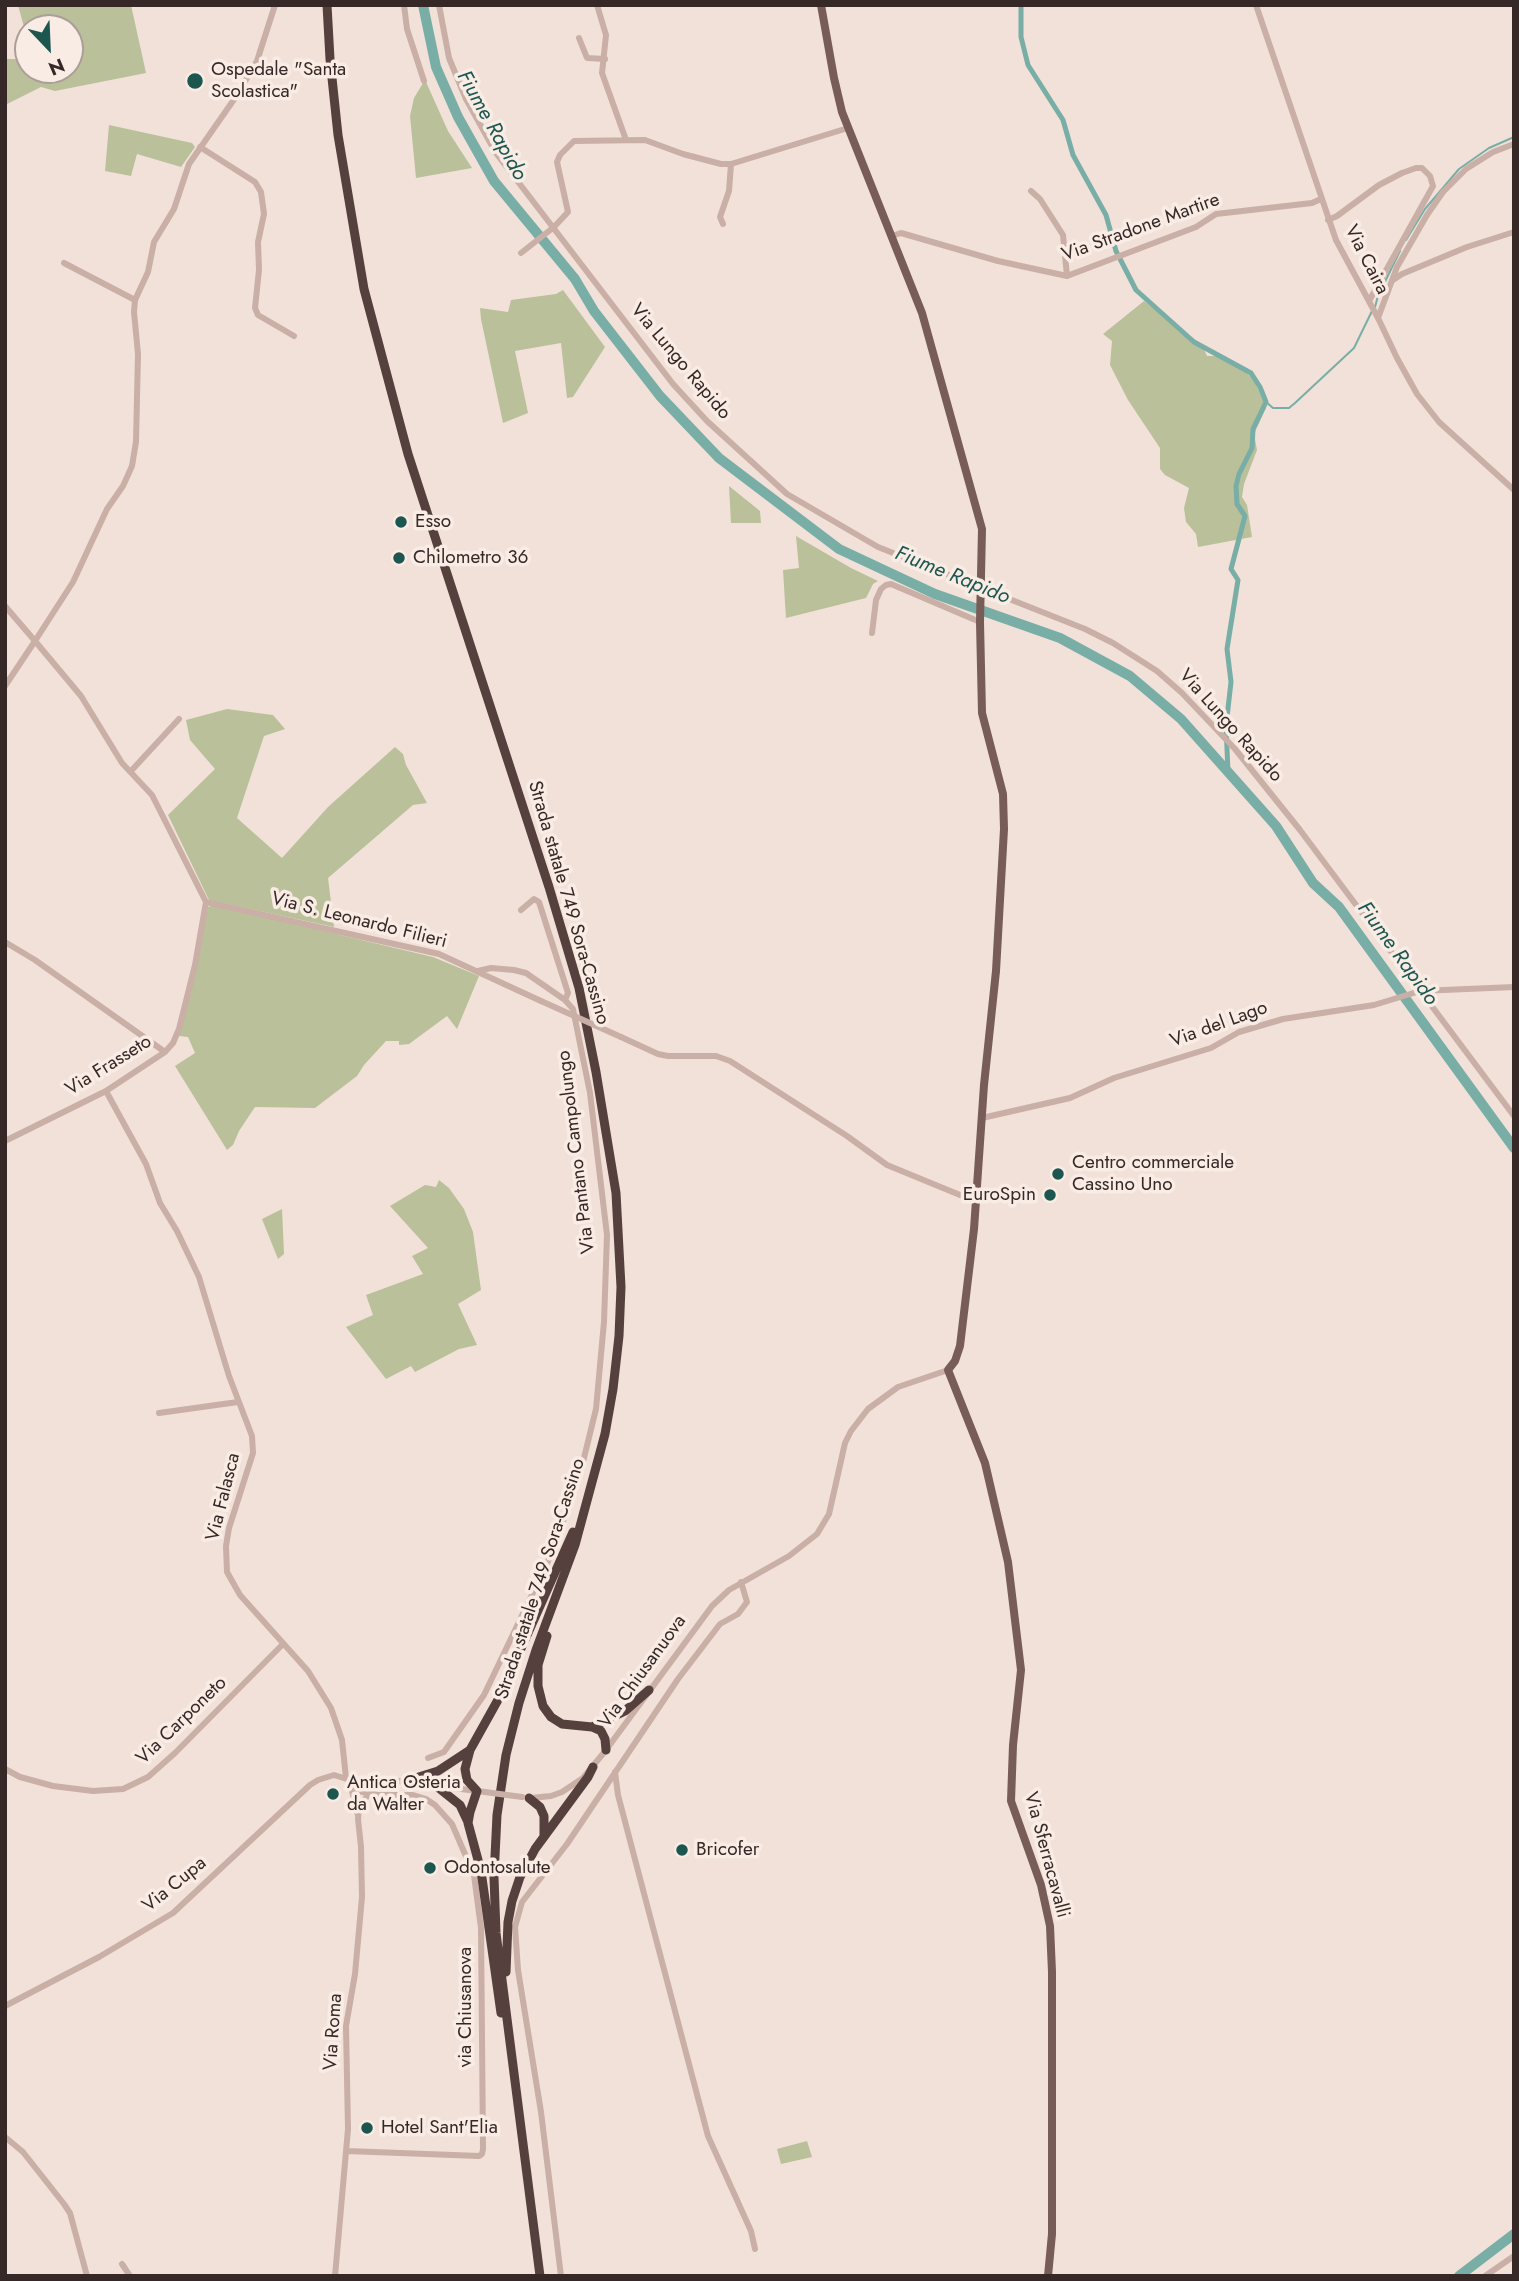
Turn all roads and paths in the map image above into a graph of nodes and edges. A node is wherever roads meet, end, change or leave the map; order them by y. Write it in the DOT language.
graph roads {
  1 [pos="275,5"];
  2 [pos="327,5"];
  3 [pos="404,5"];
  4 [pos="439,5"];
  5 [pos="597,5"];
  6 [pos="821,5"];
  7 [pos="1256,5"];
  8 [pos="579,38"];
  9 [pos="604,59"];
  10 [pos="424,81"];
  11 [pos="848,128"];
  12 [pos="626,140"];
  13 [pos="1514,144"];
  14 [pos="201,148"];
  15 [pos="731,164"];
  16 [pos="1031,191"];
  17 [pos="1321,200"];
  18 [pos="1328,220"];
  19 [pos="723,224"];
  20 [pos="553,228"];
  21 [pos="1514,232"];
  22 [pos="892,236"];
  23 [pos="521,253"];
  24 [pos="64,263"];
  25 [pos="1067,276"];
  26 [pos="1391,281"];
  27 [pos="135,300"];
  28 [pos="1368,300"];
  29 [pos="1378,318"];
  30 [pos="294,336"];
  31 [pos="1514,490"];
  32 [pos="981,590"];
  33 [pos="5,606"];
  34 [pos="980,618"];
  35 [pos="872,633"];
  36 [pos="35,641"];
  37 [pos="5,686"];
  38 [pos="179,719"];
  39 [pos="131,771"];
  40 [pos="206,902"];
  41 [pos="521,910"];
  42 [pos="5,942"];
  43 [pos="478,971"];
  44 [pos="1514,987"];
  45 [pos="1416,992"];
  46 [pos="565,1000"];
  47 [pos="165,1052"];
  48 [pos="106,1091"];
  49 [pos="1514,1116"];
  50 [pos="982,1118"];
  51 [pos="5,1141"];
  52 [pos="977,1196"];
  53 [pos="948,1370"];
  54 [pos="238,1402"];
  55 [pos="159,1413"];
  56 [pos="593,1478"];
  57 [pos="575,1545"];
  58 [pos="741,1582"];
  59 [pos="284,1644"];
  60 [pos="649,1690"];
  61 [pos="592,1727"];
  62 [pos="470,1750"];
  63 [pos="606,1750"];
  64 [pos="428,1758"];
  65 [pos="593,1767"];
  66 [pos="5,1769"];
  67 [pos="615,1772"];
  68 [pos="348,1779"];
  69 [pos="406,1781"];
  70 [pos="384,1783"];
  71 [pos="435,1786"];
  72 [pos="481,1792"];
  73 [pos="369,1793"];
  74 [pos="526,1797"];
  75 [pos="358,1819"];
  76 [pos="468,1823"];
  77 [pos="544,1836"];
  78 [pos="5,2007"];
  79 [pos="510,2050"];
  80 [pos="5,2137"];
  81 [pos="346,2151"];
  82 [pos="755,2249"];
  83 [pos="1514,2256"];
  84 [pos="122,2264"];
  85 [pos="88,2276"];
  86 [pos="131,2276"];
  87 [pos="335,2276"];
  88 [pos="540,2276"];
  89 [pos="561,2276"];
  90 [pos="1048,2276"];
  91 [pos="1485,2276"];
  1 -- 14 [label="street"];
  2 -- 56 [label="highway, Strada statale 749 Sora-Cassino"];
  3 -- 10 [label="street"];
  4 -- 20 [label="street, Via Lungo Rapido"];
  5 -- 9 [label="street"];
  6 -- 11 [label="main road"];
  7 -- 17 [label="street, Via Caira"];
  8 -- 9 [label="street"];
  9 -- 12 [label="street"];
  11 -- 15 [label="street"];
  11 -- 22 [label="main road"];
  12 -- 15 [label="street"];
  12 -- 20 [label="street"];
  13 -- 26 [label="street"];
  14 -- 27 [label="street"];
  14 -- 30 [label="street"];
  15 -- 19 [label="street"];
  16 -- 25 [label="street"];
  17 -- 18 [label="street, Via Caira"];
  17 -- 25 [label="street, Via Stradone Martire"];
  18 -- 28 [label="street, Via Caira"];
  18 -- 28 [label="street"];
  20 -- 23 [label="street"];
  20 -- 32 [label="street, Via Lungo Rapido"];
  21 -- 26 [label="street"];
  22 -- 25 [label="street, Via Stradone Martire"];
  22 -- 32 [label="main road"];
  24 -- 27 [label="street"];
  26 -- 29 [label="street"];
  27 -- 36 [label="street"];
  28 -- 29 [label="street, Via Caira"];
  29 -- 31 [label="street, Via Caira"];
  32 -- 34 [label="main road"];
  32 -- 45 [label="street, Via Lungo Rapido"];
  33 -- 36 [label="street"];
  34 -- 35 [label="street"];
  34 -- 50 [label="main road"];
  36 -- 37 [label="street"];
  36 -- 39 [label="street"];
  38 -- 39 [label="street"];
  39 -- 40 [label="street"];
  40 -- 43 [label="street, Via S. Leonardo Filieri"];
  40 -- 47 [label="street, Via Frasseto"];
  41 -- 46 [label="street, Via Pantano Campolungo"];
  42 -- 47 [label="street"];
  43 -- 46 [label="street"];
  43 -- 52 [label="street, Via S. Leonardo Filieri, bridge"];
  44 -- 45 [label="street, Via del Lago"];
  45 -- 49 [label="street, Via Lungo Rapido"];
  45 -- 50 [label="street, Via del Lago"];
  46 -- 64 [label="street, Via Pantano Campolungo"];
  47 -- 48 [label="street, Via Frasseto"];
  48 -- 51 [label="street, Via Frasseto"];
  48 -- 54 [label="street, Via Falasca"];
  50 -- 52 [label="main road"];
  52 -- 53 [label="main road"];
  53 -- 58 [label="street, Via Chiusanuova"];
  53 -- 90 [label="main road, Via Sferracavalli"];
  54 -- 55 [label="street"];
  54 -- 59 [label="street, Via Falasca"];
  56 -- 57 [label="highway, Strada statale 749 Sora-Cassino"];
  56 -- 62 [label="highway"];
  57 -- 61 [label="highway"];
  57 -- 79 [label="highway, Strada statale 749 Sora-Cassino"];
  58 -- 60 [label="street, Via Chiusanuova"];
  58 -- 67 [label="street"];
  59 -- 66 [label="street, Via Carponeto"];
  59 -- 68 [label="street, Via Falasca"];
  60 -- 61 [label="highway"];
  60 -- 63 [label="street, Via Chiusanuova"];
  61 -- 63 [label="highway"];
  62 -- 69 [label="highway"];
  62 -- 72 [label="highway"];
  63 -- 65 [label="street, Via Chiusanuova"];
  65 -- 74 [label="street, Via Chiusanuova"];
  65 -- 77 [label="highway"];
  67 -- 82 [label="street"];
  67 -- 89 [label="street"];
  68 -- 70 [label="street, Via Cupa"];
  68 -- 73 [label="street"];
  68 -- 75 [label="street, Via Falasca"];
  68 -- 78 [label="street, Via Cupa"];
  69 -- 70 [label="street, Via Cupa"];
  69 -- 71 [label="street, Via Chiusanuova"];
  70 -- 73 [label="street"];
  71 -- 72 [label="street, Via Chiusanuova"];
  71 -- 76 [label="highway"];
  72 -- 74 [label="street, Via Chiusanuova, bridge"];
  72 -- 76 [label="highway"];
  73 -- 75 [label="street, Via Roma"];
  73 -- 81 [label="street, via Chiusanova"];
  74 -- 77 [label="highway"];
  75 -- 81 [label="street, Via Roma"];
  76 -- 79 [label="highway"];
  77 -- 79 [label="highway"];
  79 -- 88 [label="highway, Strada statale 749 Sora-Cassino"];
  80 -- 85 [label="street"];
  81 -- 87 [label="street, Via Roma"];
  83 -- 91 [label="street"];
  84 -- 86 [label="street"];
}
